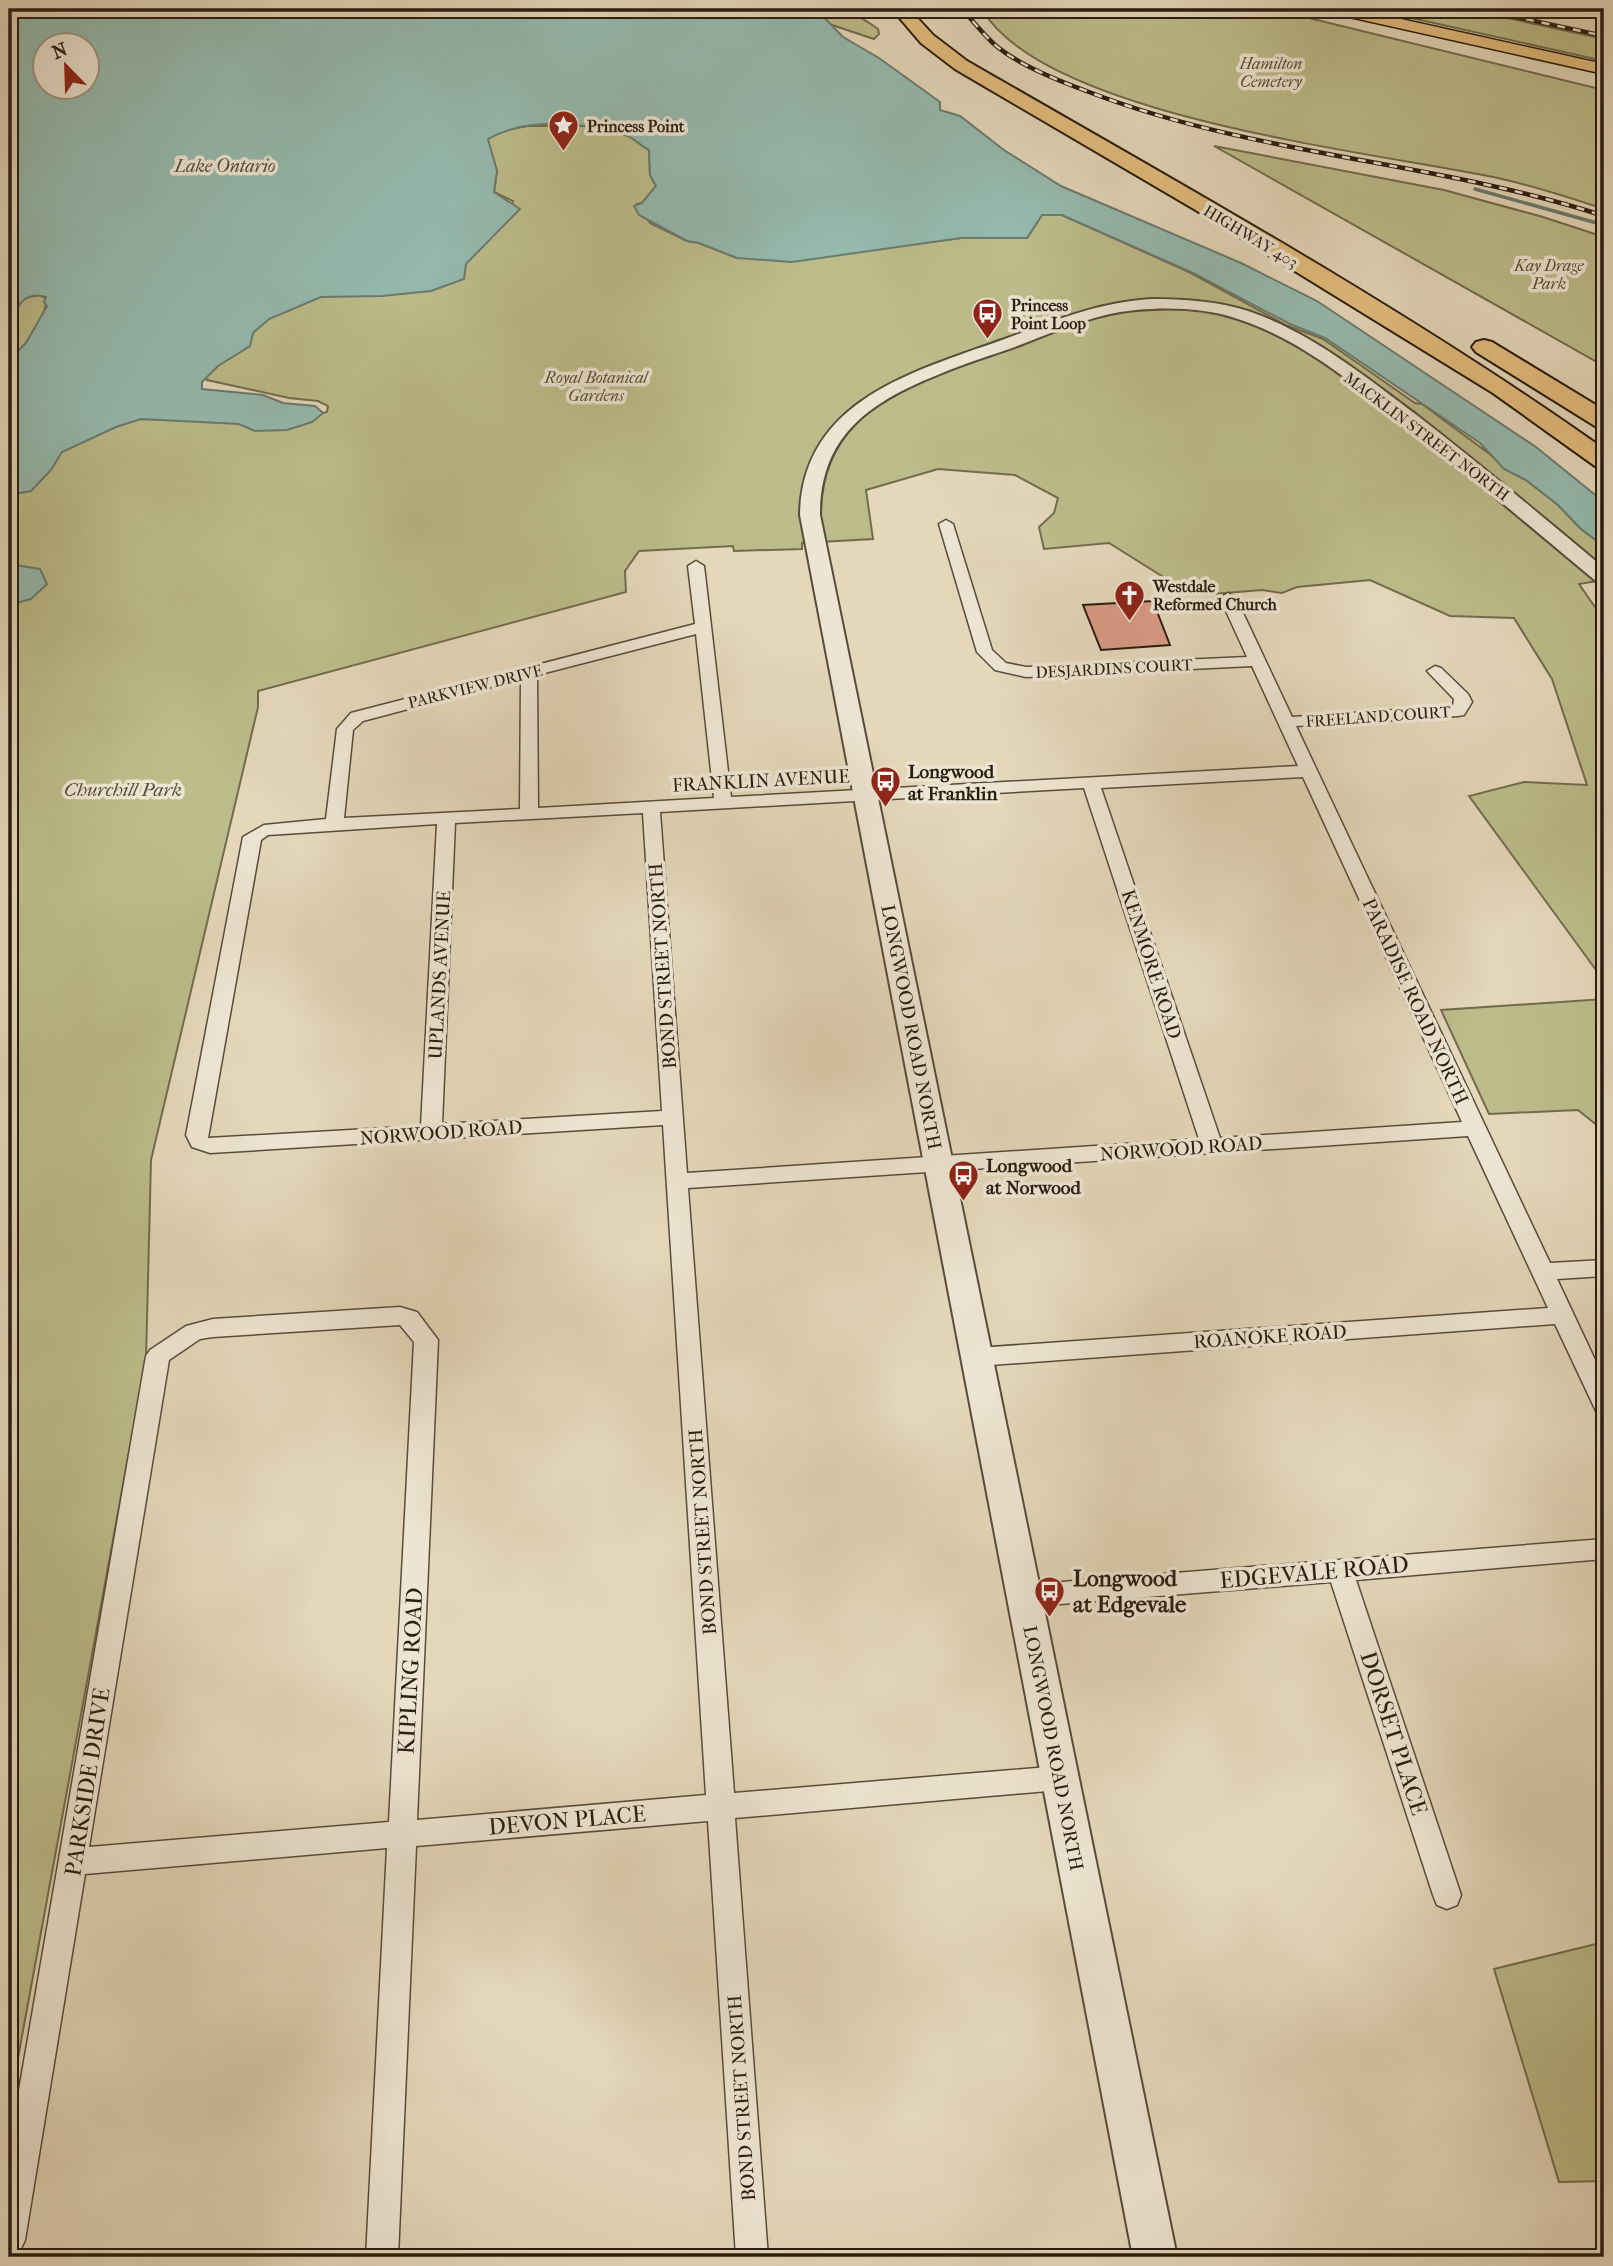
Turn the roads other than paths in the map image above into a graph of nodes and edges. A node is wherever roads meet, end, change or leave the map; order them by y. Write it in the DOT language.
graph roads {
  1 [pos="900,9"];
  2 [pos="1336,9"];
  3 [pos="947,30"];
  4 [pos="1604,69"];
  5 [pos="1222,193"];
  6 [pos="1152,304"];
  7 [pos="1468,338"];
  8 [pos="1604,421"];
  9 [pos="1604,461"];
  10 [pos="946,524"];
  11 [pos="696,566"];
  12 [pos="1604,578"];
  13 [pos="1228,598"];
  14 [pos="703,627"];
  15 [pos="1258,661"];
  16 [pos="1435,671"];
  17 [pos="529,672"];
  18 [pos="1286,722"];
  19 [pos="1309,771"];
  20 [pos="1091,783"];
  21 [pos="866,795"];
  22 [pos="723,803"];
  23 [pos="651,807"];
  24 [pos="529,813"];
  25 [pos="446,818"];
  26 [pos="334,824"];
  27 [pos="672,1117"];
  28 [pos="1475,1128"];
  29 [pos="431,1133"];
  30 [pos="210,1146"];
  31 [pos="1212,1146"];
  32 [pos="939,1164"];
  33 [pos="677,1181"];
  34 [pos="1604,1268"];
  35 [pos="1542,1272"];
  36 [pos="1562,1315"];
  37 [pos="185,1337"];
  38 [pos="977,1357"];
  39 [pos="1604,1404"];
  40 [pos="1604,1549"];
  41 [pos="1340,1570"];
  42 [pos="1024,1596"];
  43 [pos="1060,1778"];
  44 [pos="721,1807"];
  45 [pos="402,1834"];
  46 [pos="74,1862"];
  47 [pos="1447,1895"];
  48 [pos="9,2240"];
  49 [pos="382,2257"];
  50 [pos="752,2257"];
  51 [pos="1155,2257"];
  1 -- 9 [label="highway, HIGHWAY 403"];
  2 -- 4 [label="main road"];
  3 -- 5 [label="highway, HIGHWAY 403"];
  6 -- 12 [label="street, MACKLIN STREET NORTH"];
  6 -- 21 [label="street, LONGWOOD ROAD NORTH"];
  7 -- 8 [label="highway"];
  10 -- 15 [label="street, DESJARDINS COURT"];
  11 -- 14 [label="street"];
  13 -- 15 [label="street, PARADISE ROAD NORTH"];
  14 -- 17 [label="street, PARKVIEW DRIVE"];
  14 -- 22 [label="street"];
  15 -- 18 [label="street, PARADISE ROAD NORTH"];
  16 -- 18 [label="street, FREELAND COURT"];
  17 -- 24 [label="street"];
  17 -- 26 [label="street, PARKVIEW DRIVE"];
  18 -- 19 [label="street, PARADISE ROAD NORTH"];
  19 -- 20 [label="street, FRANKLIN AVENUE"];
  19 -- 28 [label="street, PARADISE ROAD NORTH"];
  20 -- 21 [label="street, FRANKLIN AVENUE"];
  20 -- 31 [label="street, KENMORE ROAD"];
  21 -- 22 [label="street, FRANKLIN AVENUE"];
  21 -- 32 [label="street, LONGWOOD ROAD NORTH"];
  22 -- 23 [label="street, FRANKLIN AVENUE"];
  23 -- 24 [label="street, FRANKLIN AVENUE"];
  23 -- 27 [label="street, BOND STREET NORTH"];
  24 -- 25 [label="street, FRANKLIN AVENUE"];
  25 -- 26 [label="street, FRANKLIN AVENUE"];
  25 -- 29 [label="street, UPLANDS AVENUE"];
  26 -- 30 [label="street, FRANKLIN AVENUE"];
  27 -- 29 [label="street, NORWOOD ROAD"];
  27 -- 33 [label="street, BOND STREET NORTH"];
  28 -- 31 [label="street, NORWOOD ROAD"];
  28 -- 35 [label="street, PARADISE ROAD NORTH"];
  29 -- 30 [label="street, NORWOOD ROAD"];
  31 -- 32 [label="street, NORWOOD ROAD"];
  32 -- 33 [label="street, NORWOOD ROAD"];
  32 -- 38 [label="street, LONGWOOD ROAD NORTH"];
  33 -- 44 [label="street, BOND STREET NORTH"];
  34 -- 35 [label="street"];
  35 -- 36 [label="street, PARADISE ROAD NORTH"];
  36 -- 38 [label="street, ROANOKE ROAD"];
  36 -- 39 [label="street, PARADISE ROAD NORTH"];
  37 -- 45 [label="street, KIPLING ROAD"];
  37 -- 46 [label="street, PARKSIDE DRIVE"];
  38 -- 42 [label="street, LONGWOOD ROAD NORTH"];
  40 -- 41 [label="street, EDGEVALE ROAD"];
  41 -- 42 [label="street, EDGEVALE ROAD"];
  41 -- 47 [label="street, DORSET PLACE"];
  42 -- 43 [label="street, LONGWOOD ROAD NORTH"];
  43 -- 44 [label="street, DEVON PLACE"];
  43 -- 51 [label="street, LONGWOOD ROAD NORTH"];
  44 -- 45 [label="street, DEVON PLACE"];
  44 -- 50 [label="street, BOND STREET NORTH"];
  45 -- 46 [label="street, DEVON PLACE"];
  45 -- 49 [label="street, KIPLING ROAD"];
  46 -- 48 [label="street, PARKSIDE DRIVE"];
}
